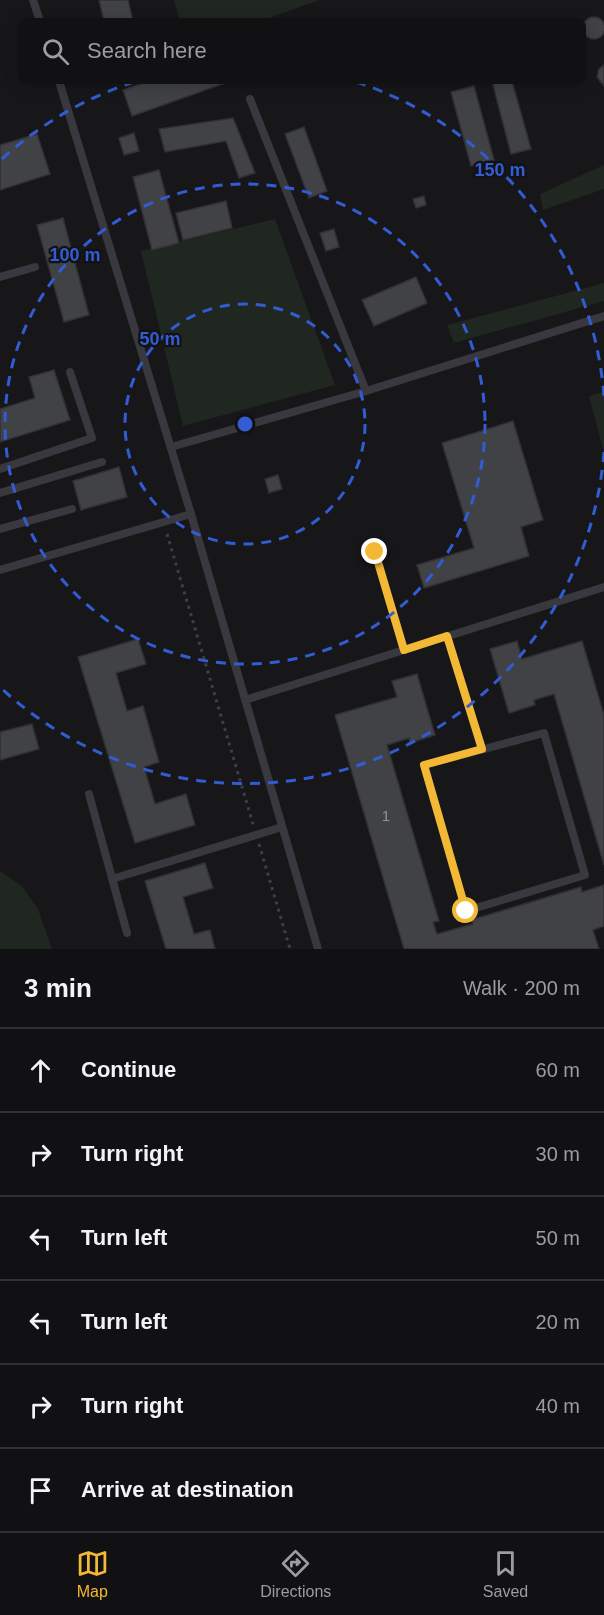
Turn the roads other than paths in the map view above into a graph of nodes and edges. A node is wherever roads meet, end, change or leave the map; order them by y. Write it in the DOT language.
graph roads {
  1 [pos="33,0"];
  2 [pos="39,18"];
  3 [pos="60,84"];
  4 [pos="250,99"];
  5 [pos="35,267"];
  6 [pos="0,276"];
  7 [pos="604,316"];
  8 [pos="70,372"];
  9 [pos="366,392"];
  10 [pos="171,447"];
  11 [pos="102,462"];
  12 [pos="0,469"];
  13 [pos="0,493"];
  14 [pos="72,509"];
  15 [pos="191,514"];
  16 [pos="0,529"];
  17 [pos="375,552"];
  18 [pos="0,570"];
  19 [pos="604,587"];
  20 [pos="447,636"];
  21 [pos="404,650"];
  22 [pos="245,700"];
  23 [pos="482,749"];
  24 [pos="89,794"];
  25 [pos="282,826"];
  26 [pos="112,879"];
  27 [pos="128,933"];
  28 [pos="318,949"];
  1 -- 2 [label="lane"];
  3 -- 10 [label="lane"];
  4 -- 9 [label="lane"];
  5 -- 6 [label="lane"];
  7 -- 9 [label="lane"];
  8 -- 12 [label="lane"];
  9 -- 10 [label="lane"];
  10 -- 15 [label="lane"];
  11 -- 13 [label="lane"];
  14 -- 16 [label="lane"];
  15 -- 18 [label="lane"];
  15 -- 22 [label="lane"];
  17 -- 21 [label="lane"];
  19 -- 20 [label="lane"];
  20 -- 21 [label="lane"];
  20 -- 23 [label="lane"];
  21 -- 22 [label="lane"];
  22 -- 25 [label="lane"];
  23 -- 23 [label="lane"];
  24 -- 26 [label="lane"];
  25 -- 26 [label="lane"];
  25 -- 28 [label="lane"];
  26 -- 27 [label="lane"];
}
